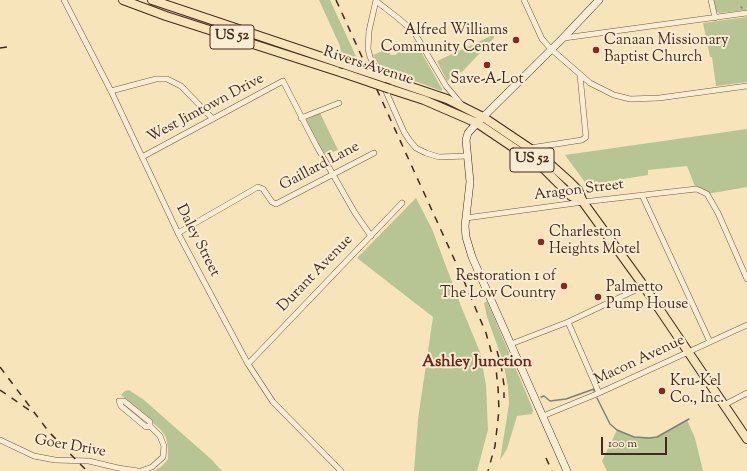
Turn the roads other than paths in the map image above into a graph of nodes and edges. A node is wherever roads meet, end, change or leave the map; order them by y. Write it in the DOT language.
graph roads {
  1 [pos="64,0"];
  2 [pos="123,0"];
  3 [pos="152,0"];
  4 [pos="524,0"];
  5 [pos="599,0"];
  6 [pos="711,0"];
  7 [pos="376,1"];
  8 [pos="747,14"];
  9 [pos="715,18"];
  10 [pos="563,38"];
  11 [pos="551,49"];
  12 [pos="580,75"];
  13 [pos="747,86"];
  14 [pos="111,91"];
  15 [pos="339,103"];
  16 [pos="464,107"];
  17 [pos="483,117"];
  18 [pos="301,118"];
  19 [pos="213,119"];
  20 [pos="477,123"];
  21 [pos="529,148"];
  22 [pos="374,153"];
  23 [pos="467,156"];
  24 [pos="142,157"];
  25 [pos="334,173"];
  26 [pos="642,195"];
  27 [pos="584,202"];
  28 [pos="402,203"];
  29 [pos="466,218"];
  30 [pos="178,233"];
  31 [pos="371,236"];
  32 [pos="747,279"];
  33 [pos="644,286"];
  34 [pos="568,322"];
  35 [pos="747,325"];
  36 [pos="710,342"];
  37 [pos="511,344"];
  38 [pos="688,352"];
  39 [pos="248,364"];
  40 [pos="599,393"];
  41 [pos="747,393"];
  42 [pos="724,405"];
  43 [pos="543,416"];
  44 [pos="150,426"];
  45 [pos="747,439"];
  46 [pos="0,440"];
  47 [pos="138,471"];
  48 [pos="141,471"];
  49 [pos="341,471"];
  50 [pos="567,471"];
  1 -- 14 [label="street, Daley Street"];
  2 -- 20 [label="main road, Rivers Avenue / US 52, bridge"];
  3 -- 16 [label="main road, Rivers Avenue / US 52, bridge"];
  4 -- 11 [label="street"];
  5 -- 10 [label="street"];
  6 -- 9 [label="street"];
  7 -- 16 [label="street"];
  7 -- 23 [label="street"];
  8 -- 9 [label="street"];
  9 -- 10 [label="street"];
  10 -- 11 [label="street"];
  11 -- 12 [label="street"];
  11 -- 17 [label="street"];
  12 -- 13 [label="street"];
  12 -- 21 [label="street"];
  14 -- 19 [label="street"];
  14 -- 24 [label="street, Daley Street"];
  15 -- 18 [label="street"];
  16 -- 17 [label="main road, Rivers Avenue / US 52"];
  17 -- 20 [label="street"];
  17 -- 21 [label="main road, Rivers Avenue / US 52"];
  18 -- 19 [label="street, West Jimtown Drive"];
  18 -- 25 [label="street"];
  19 -- 24 [label="street, West Jimtown Drive"];
  20 -- 23 [label="street"];
  20 -- 27 [label="main road, Rivers Avenue / US 52"];
  21 -- 27 [label="main road, Rivers Avenue / US 52"];
  22 -- 25 [label="street, Gaillard Lane"];
  23 -- 29 [label="street"];
  24 -- 30 [label="street, Daley Street"];
  25 -- 30 [label="street, Gaillard Lane"];
  25 -- 31 [label="street"];
  26 -- 27 [label="street, Aragon Street"];
  26 -- 32 [label="street, Aragon Street"];
  26 -- 36 [label="street"];
  27 -- 29 [label="street, Aragon Street"];
  27 -- 33 [label="main road, Rivers Avenue / US 52"];
  28 -- 31 [label="street, Durant Avenue"];
  29 -- 37 [label="street"];
  30 -- 39 [label="street, Daley Street"];
  31 -- 39 [label="street, Durant Avenue"];
  33 -- 34 [label="street"];
  33 -- 38 [label="main road, Rivers Avenue / US 52"];
  34 -- 37 [label="street"];
  34 -- 40 [label="street"];
  35 -- 36 [label="street, Macon Avenue"];
  36 -- 38 [label="street, Macon Avenue"];
  37 -- 43 [label="street"];
  38 -- 40 [label="street, Macon Avenue"];
  38 -- 42 [label="main road, Rivers Avenue / US 52"];
  39 -- 49 [label="street, Daley Street"];
  40 -- 43 [label="street, Macon Avenue"];
  41 -- 42 [label="street"];
  42 -- 45 [label="main road, Rivers Avenue / US 52"];
  43 -- 50 [label="street"];
  44 -- 44 [label="street"];
  44 -- 48 [label="street"];
  46 -- 47 [label="street, Goer Drive"];
}
